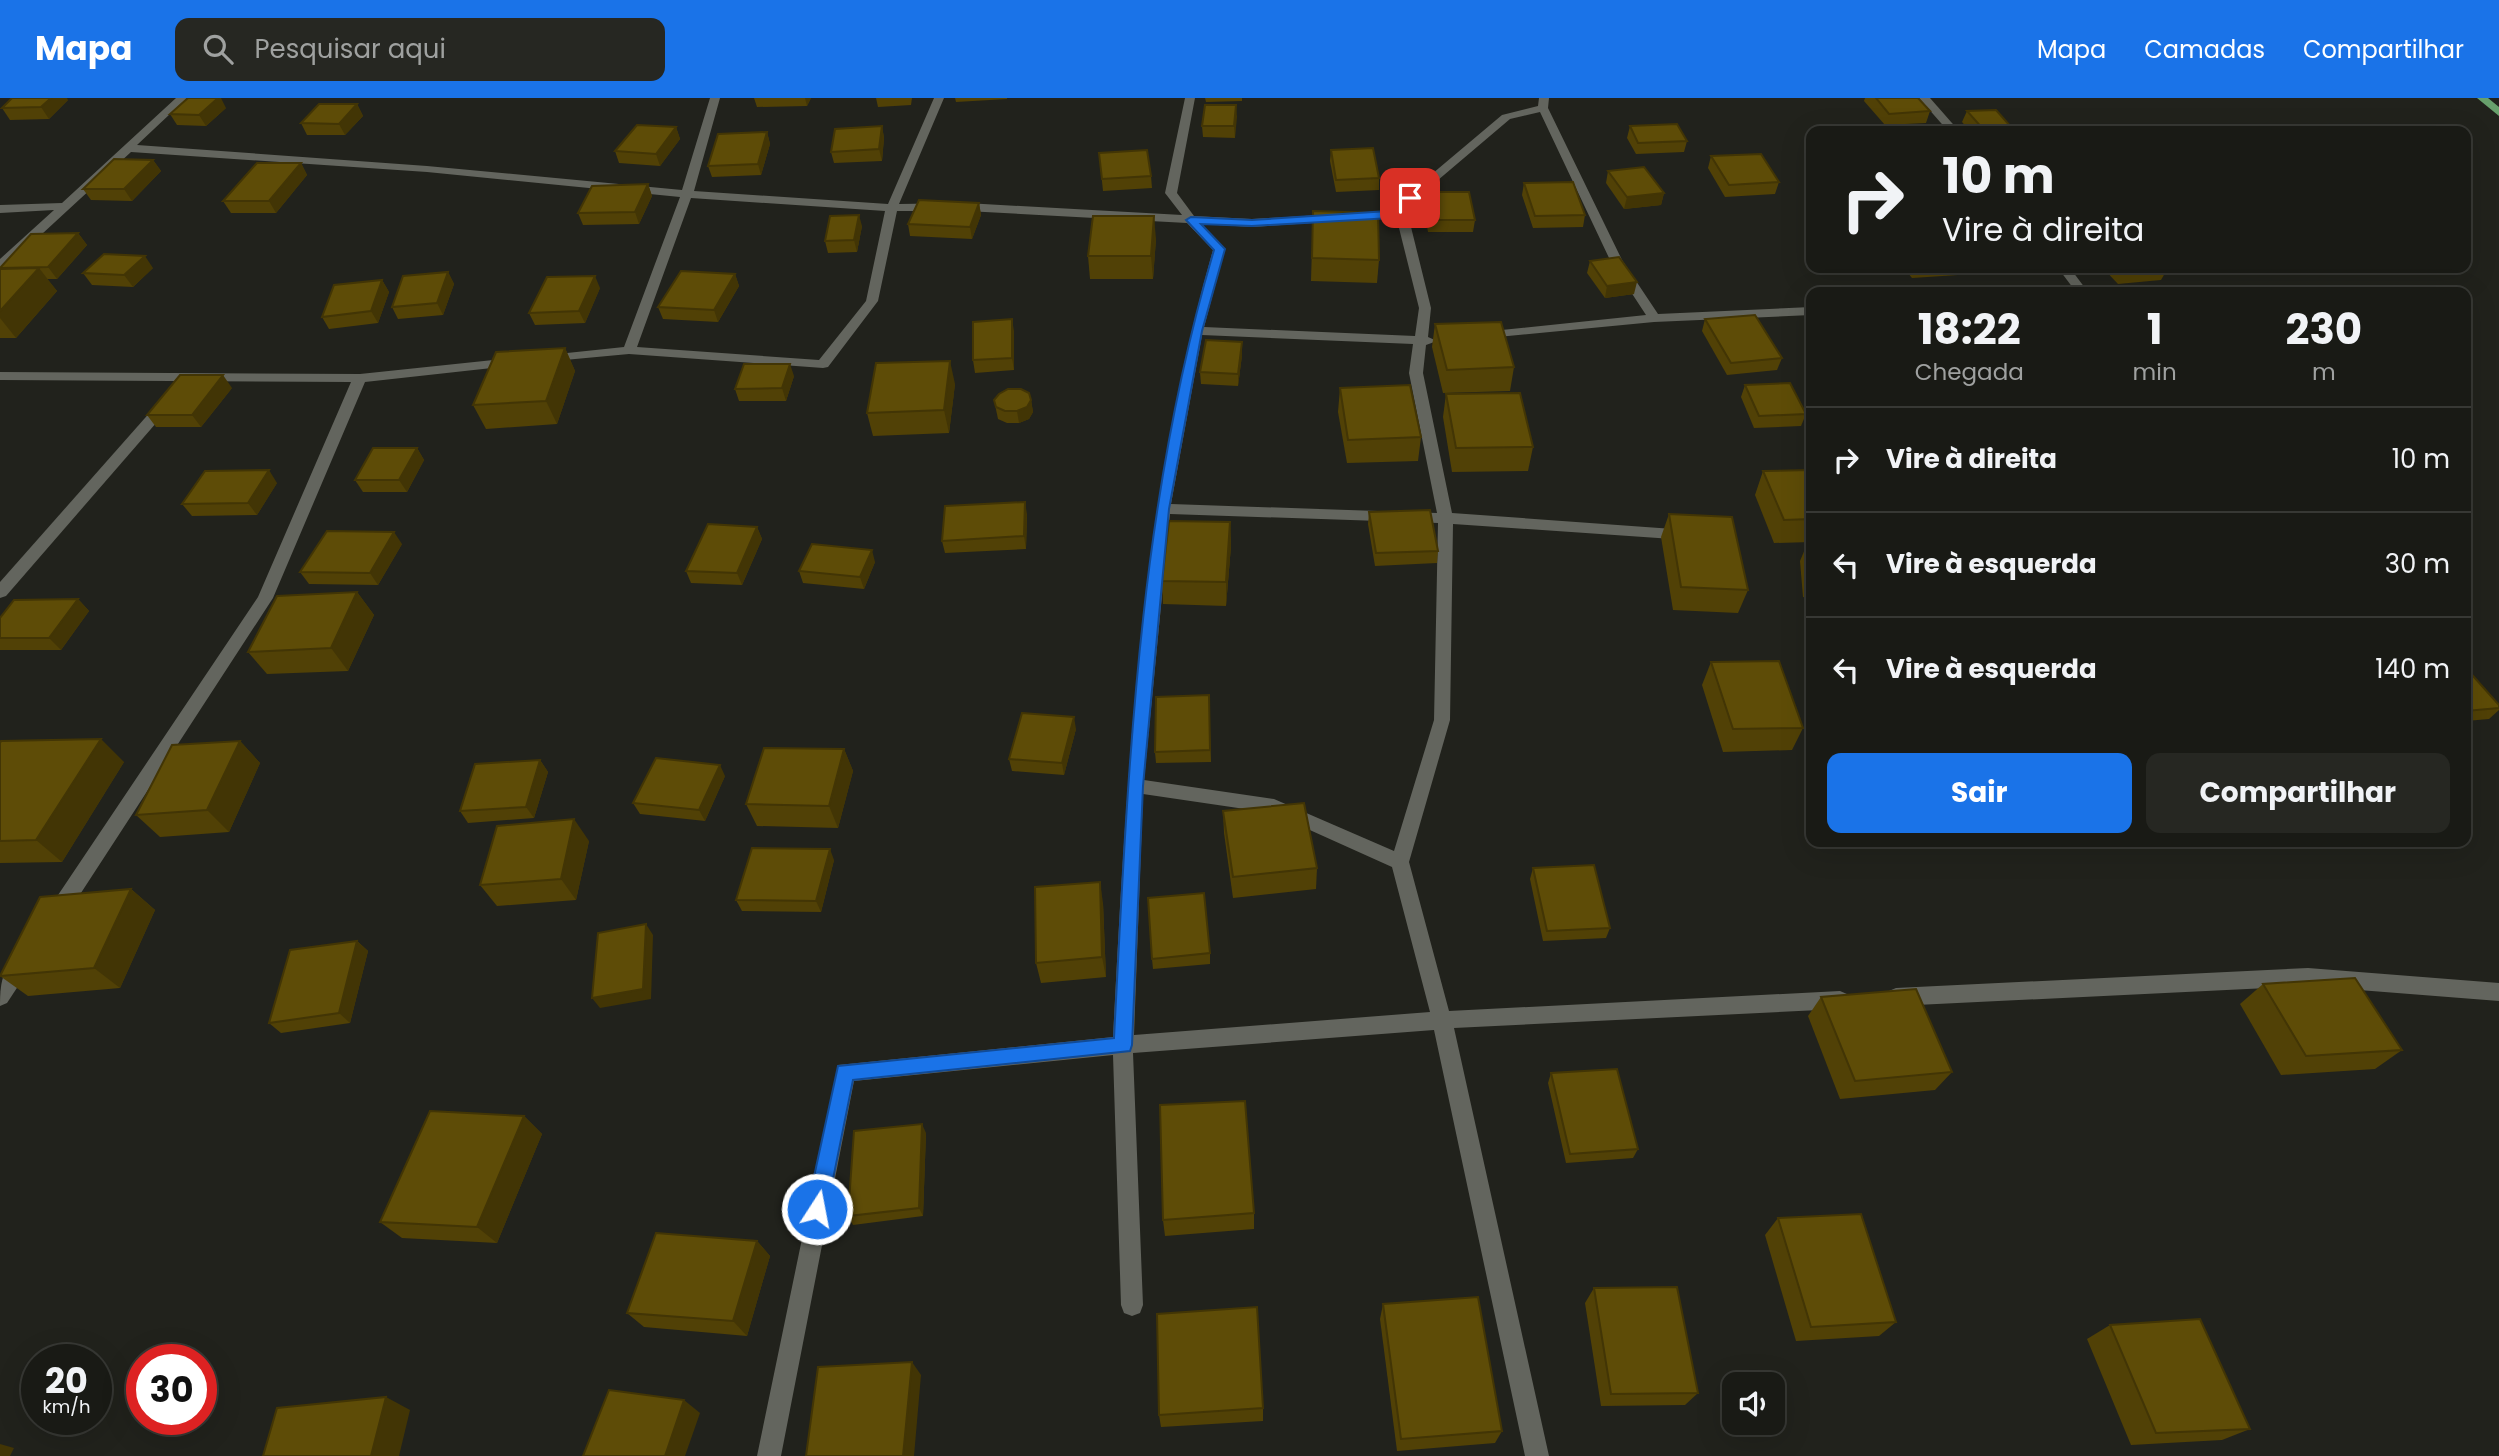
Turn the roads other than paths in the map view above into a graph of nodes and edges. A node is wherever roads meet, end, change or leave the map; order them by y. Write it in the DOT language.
graph roads {
  1 [pos="182,98"];
  2 [pos="715,98"];
  3 [pos="939,98"];
  4 [pos="1190,98"];
  5 [pos="1924,98"];
  6 [pos="2482,98"];
  7 [pos="1544,103"];
  8 [pos="2499,113"];
  9 [pos="1949,126"];
  10 [pos="128,148"];
  11 [pos="687,194"];
  12 [pos="65,206"];
  13 [pos="892,208"];
  14 [pos="0,209"];
  15 [pos="1391,214"];
  16 [pos="1191,220"];
  17 [pos="0,266"];
  18 [pos="1806,311"];
  19 [pos="1654,318"];
  20 [pos="1196,331"];
  21 [pos="1475,337"];
  22 [pos="1447,339"];
  23 [pos="1419,342"];
  24 [pos="629,351"];
  25 [pos="0,376"];
  26 [pos="188,378"];
  27 [pos="360,378"];
  28 [pos="1163,509"];
  29 [pos="1446,518"];
  30 [pos="1706,536"];
  31 [pos="0,592"];
  32 [pos="1135,786"];
  33 [pos="1400,862"];
  34 [pos="47,928"];
  35 [pos="31,951"];
  36 [pos="2499,992"];
  37 [pos="0,997"];
  38 [pos="1442,1020"];
  39 [pos="1123,1045"];
  40 [pos="1132,1305"];
  41 [pos="769,1456"];
  42 [pos="1537,1456"];
  1 -- 10 [label="street"];
  2 -- 11 [label="street"];
  3 -- 13 [label="street"];
  4 -- 16 [label="street"];
  5 -- 9 [label="street"];
  6 -- 8 [label="main road"];
  7 -- 15 [label="street"];
  7 -- 19 [label="street"];
  10 -- 11 [label="street"];
  10 -- 12 [label="street"];
  11 -- 13 [label="street"];
  11 -- 24 [label="street"];
  12 -- 14 [label="street"];
  12 -- 17 [label="street"];
  13 -- 16 [label="street"];
  13 -- 24 [label="street"];
  15 -- 16 [label="street"];
  15 -- 23 [label="street"];
  16 -- 20 [label="street"];
  18 -- 19 [label="street"];
  19 -- 21 [label="street"];
  20 -- 23 [label="street"];
  20 -- 28 [label="street"];
  22 -- 23 [label="street"];
  23 -- 29 [label="street"];
  24 -- 27 [label="street"];
  25 -- 26 [label="street"];
  26 -- 27 [label="street"];
  26 -- 31 [label="street"];
  27 -- 34 [label="street"];
  28 -- 29 [label="street"];
  28 -- 32 [label="street"];
  29 -- 30 [label="street"];
  29 -- 33 [label="street"];
  32 -- 33 [label="street"];
  32 -- 39 [label="street"];
  33 -- 38 [label="street"];
  35 -- 37 [label="street"];
  36 -- 38 [label="street"];
  38 -- 39 [label="street"];
  38 -- 42 [label="street"];
  39 -- 40 [label="street"];
  39 -- 41 [label="street"];
}
